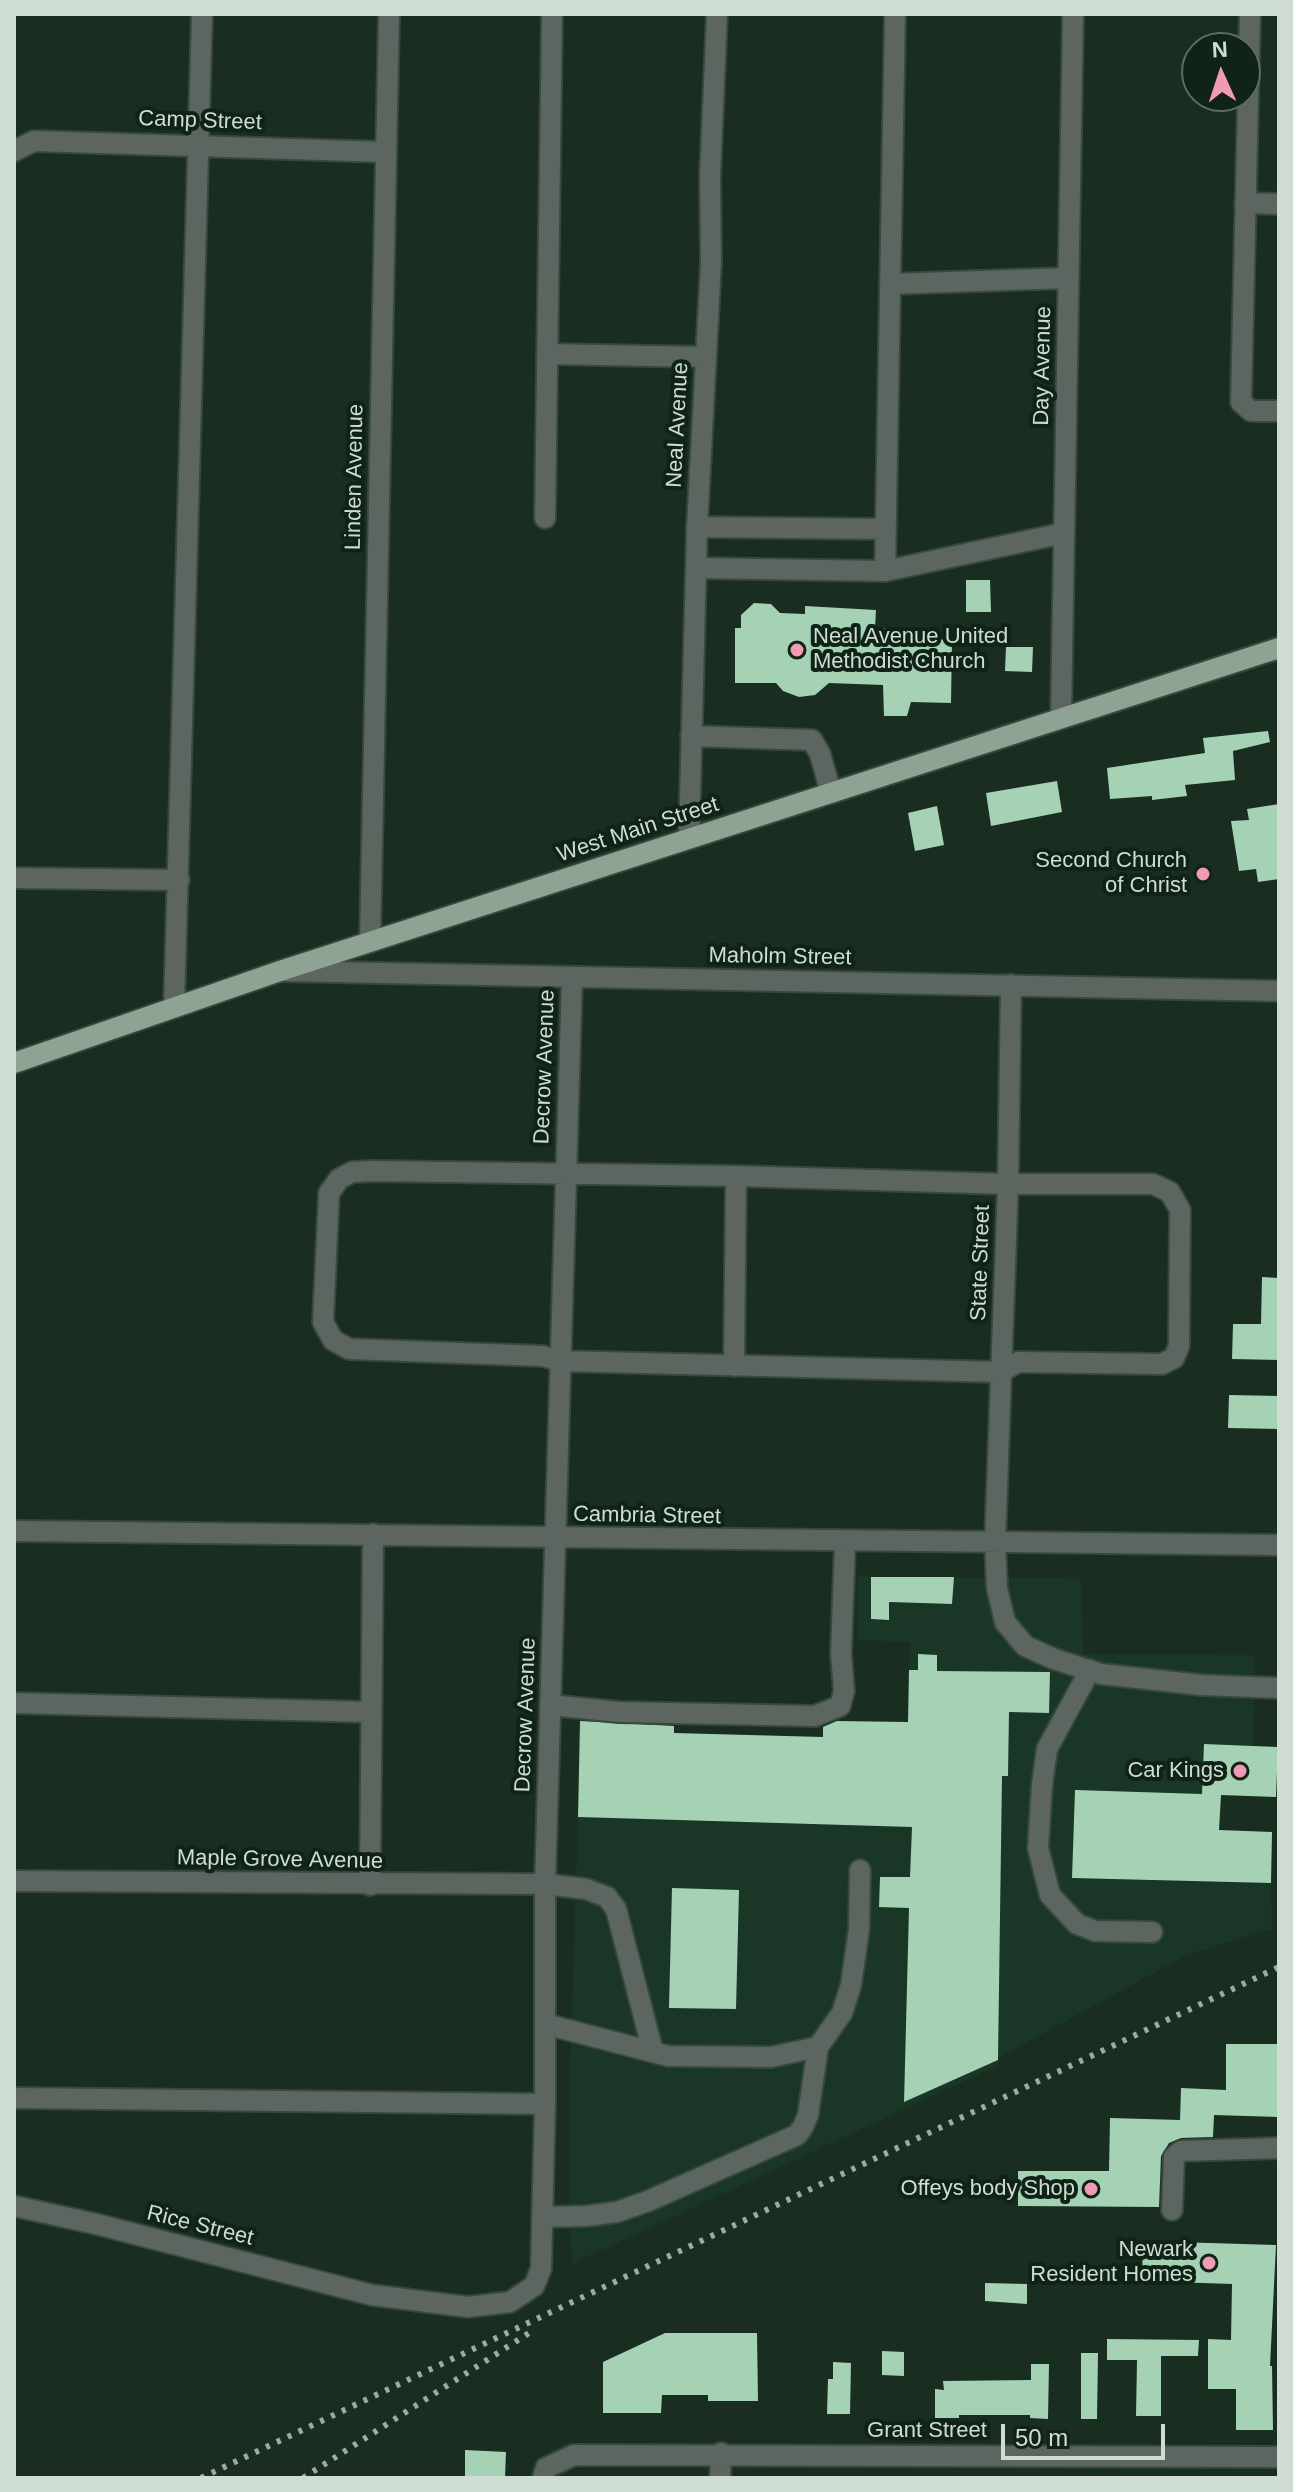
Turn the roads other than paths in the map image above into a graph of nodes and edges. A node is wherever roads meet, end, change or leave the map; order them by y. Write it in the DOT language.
graph roads {
  1 [pos="202,14"];
  2 [pos="389,14"];
  3 [pos="552,14"];
  4 [pos="717,14"];
  5 [pos="895,14"];
  6 [pos="1073,14"];
  7 [pos="1250,14"];
  8 [pos="196,144"];
  9 [pos="14,151"];
  10 [pos="386,152"];
  11 [pos="1245,203"];
  12 [pos="1279,204"];
  13 [pos="1068,278"];
  14 [pos="890,284"];
  15 [pos="547,354"];
  16 [pos="705,357"];
  17 [pos="1279,411"];
  18 [pos="545,518"];
  19 [pos="697,527"];
  20 [pos="886,529"];
  21 [pos="1064,533"];
  22 [pos="696,568"];
  23 [pos="885,571"];
  24 [pos="1279,648"];
  25 [pos="1061,718"];
  26 [pos="691,736"];
  27 [pos="831,793"];
  28 [pos="689,839"];
  29 [pos="14,878"];
  30 [pos="179,880"];
  31 [pos="370,942"];
  32 [pos="280,971"];
  33 [pos="572,977"];
  34 [pos="1011,985"];
  35 [pos="1279,991"];
  36 [pos="174,1007"];
  37 [pos="14,1063"];
  38 [pos="565,1173"];
  39 [pos="736,1176"];
  40 [pos="1008,1184"];
  41 [pos="560,1361"];
  42 [pos="734,1366"];
  43 [pos="1001,1372"];
  44 [pos="14,1531"];
  45 [pos="373,1534"];
  46 [pos="555,1539"];
  47 [pos="845,1542"];
  48 [pos="995,1543"];
  49 [pos="1279,1545"];
  50 [pos="1090,1670"];
  51 [pos="1279,1688"];
  52 [pos="14,1703"];
  53 [pos="550,1705"];
  54 [pos="370,1712"];
  55 [pos="860,1870"];
  56 [pos="14,1881"];
  57 [pos="545,1884"];
  58 [pos="370,1885"];
  59 [pos="1152,1932"];
  60 [pos="545,2024"];
  61 [pos="818,2047"];
  62 [pos="653,2052"];
  63 [pos="14,2098"];
  64 [pos="545,2104"];
  65 [pos="1279,2148"];
  66 [pos="14,2206"];
  67 [pos="1172,2210"];
  68 [pos="542,2217"];
  69 [pos="372,2295"];
  70 [pos="721,2453"];
  71 [pos="1279,2457"];
  72 [pos="543,2478"];
  73 [pos="720,2478"];
  1 -- 8 [label="street"];
  2 -- 10 [label="street, Linden Avenue"];
  3 -- 15 [label="street"];
  4 -- 16 [label="street, Neal Avenue"];
  5 -- 14 [label="street"];
  6 -- 13 [label="street, Day Avenue"];
  7 -- 11 [label="street"];
  8 -- 9 [label="street, Camp Street"];
  8 -- 10 [label="street, Camp Street"];
  8 -- 30 [label="street"];
  10 -- 31 [label="street, Linden Avenue"];
  11 -- 12 [label="street"];
  11 -- 17 [label="street"];
  13 -- 14 [label="street"];
  13 -- 21 [label="street, Day Avenue"];
  14 -- 20 [label="street"];
  15 -- 16 [label="street"];
  15 -- 18 [label="street"];
  16 -- 19 [label="street, Neal Avenue"];
  19 -- 20 [label="street"];
  19 -- 22 [label="street, Neal Avenue"];
  20 -- 23 [label="street"];
  21 -- 23 [label="street"];
  21 -- 25 [label="street, Day Avenue"];
  22 -- 23 [label="street"];
  22 -- 26 [label="street, Neal Avenue"];
  24 -- 25 [label="main road, West Main Street"];
  25 -- 27 [label="main road, West Main Street"];
  26 -- 27 [label="street"];
  26 -- 28 [label="street, Neal Avenue"];
  27 -- 28 [label="main road, West Main Street"];
  28 -- 31 [label="main road, West Main Street"];
  29 -- 30 [label="street"];
  30 -- 36 [label="street"];
  31 -- 32 [label="main road, West Main Street"];
  32 -- 33 [label="street, Maholm Street"];
  32 -- 36 [label="main road, West Main Street"];
  33 -- 34 [label="street, Maholm Street"];
  33 -- 38 [label="street, Decrow Avenue"];
  34 -- 35 [label="street, Maholm Street"];
  34 -- 40 [label="street, State Street"];
  36 -- 37 [label="main road, West Main Street"];
  38 -- 39 [label="street"];
  38 -- 41 [label="street, Decrow Avenue"];
  38 -- 41 [label="street"];
  39 -- 40 [label="street"];
  39 -- 42 [label="street"];
  40 -- 43 [label="street, State Street"];
  40 -- 43 [label="street"];
  41 -- 42 [label="street"];
  41 -- 46 [label="street, Decrow Avenue"];
  42 -- 43 [label="street"];
  43 -- 48 [label="street, State Street"];
  44 -- 45 [label="street, Cambria Street"];
  45 -- 46 [label="street, Cambria Street"];
  45 -- 54 [label="street"];
  46 -- 47 [label="street, Cambria Street"];
  46 -- 53 [label="street, Decrow Avenue"];
  47 -- 48 [label="street, Cambria Street"];
  47 -- 53 [label="street"];
  48 -- 49 [label="street, Cambria Street"];
  48 -- 50 [label="street, State Street"];
  50 -- 51 [label="street, State Street"];
  50 -- 59 [label="street"];
  52 -- 54 [label="street"];
  53 -- 57 [label="street, Decrow Avenue"];
  54 -- 58 [label="street"];
  55 -- 61 [label="street"];
  56 -- 58 [label="street, Maple Grove Avenue"];
  57 -- 58 [label="street, Maple Grove Avenue"];
  57 -- 60 [label="street, Decrow Avenue"];
  57 -- 62 [label="street, Maple Grove Avenue"];
  60 -- 62 [label="street"];
  60 -- 64 [label="street, Decrow Avenue"];
  61 -- 62 [label="street"];
  61 -- 68 [label="street"];
  63 -- 64 [label="street"];
  64 -- 68 [label="street, Decrow Avenue"];
  65 -- 67 [label="street"];
  66 -- 69 [label="street, Rice Street"];
  68 -- 69 [label="street, Decrow Avenue"];
  70 -- 71 [label="street, Grant Street"];
  70 -- 72 [label="street, Grant Street"];
  70 -- 73 [label="street"];
}
